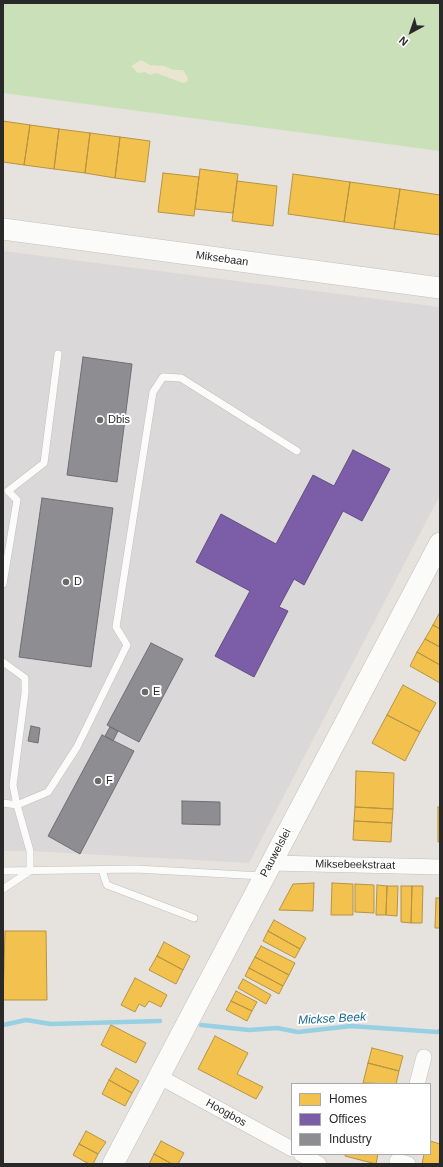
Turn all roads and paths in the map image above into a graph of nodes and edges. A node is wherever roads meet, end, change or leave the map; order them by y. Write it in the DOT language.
graph roads {
  1 [pos="3,229"];
  2 [pos="440,288"];
  3 [pos="58,354"];
  4 [pos="297,451"];
  5 [pos="6,493"];
  6 [pos="440,543"];
  7 [pos="3,584"];
  8 [pos="3,662"];
  9 [pos="3,803"];
  10 [pos="17,805"];
  11 [pos="440,867"];
  12 [pos="268,869"];
  13 [pos="102,870"];
  14 [pos="3,871"];
  15 [pos="30,871"];
  16 [pos="3,889"];
  17 [pos="194,918"];
  18 [pos="424,1057"];
  19 [pos="160,1077"];
  20 [pos="417,1083"];
  21 [pos="291,1148"];
  22 [pos="303,1155"];
  23 [pos="113,1164"];
  24 [pos="319,1164"];
  1 -- 2 [label="street, Miksebaan"];
  3 -- 5 [label="lane"];
  4 -- 10 [label="lane"];
  5 -- 7 [label="lane"];
  6 -- 12 [label="street, Pauwelslei"];
  8 -- 10 [label="lane"];
  9 -- 10 [label="lane"];
  10 -- 15 [label="lane"];
  11 -- 12 [label="street, Miksebeekstraat"];
  12 -- 13 [label="lane"];
  12 -- 19 [label="street, Pauwelslei"];
  13 -- 15 [label="lane"];
  13 -- 17 [label="lane"];
  14 -- 15 [label="lane"];
  15 -- 16 [label="lane"];
  18 -- 20 [label="street"];
  19 -- 21 [label="street, Hoogbos"];
  19 -- 23 [label="street, Pauwelslei"];
  22 -- 24 [label="street"];
}
